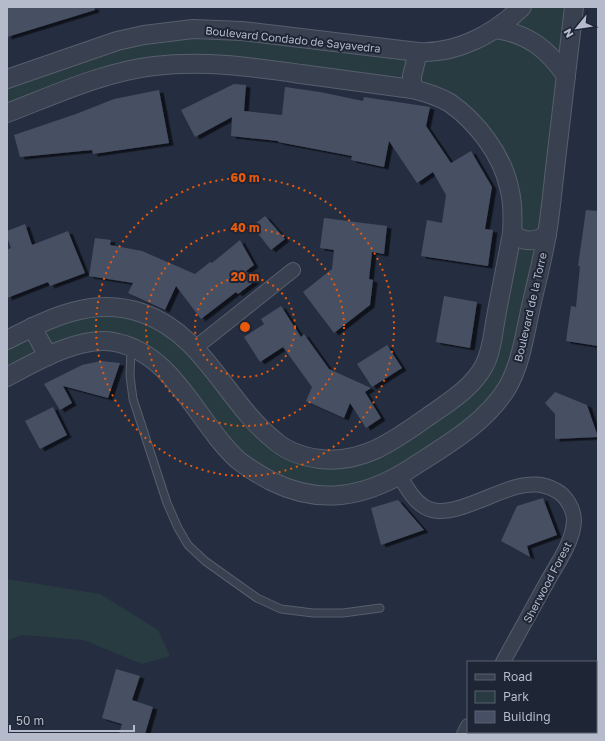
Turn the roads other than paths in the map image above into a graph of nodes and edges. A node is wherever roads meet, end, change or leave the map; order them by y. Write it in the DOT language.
graph roads {
  1 [pos="522,7"];
  2 [pos="574,7"];
  3 [pos="496,28"];
  4 [pos="418,52"];
  5 [pos="566,76"];
  6 [pos="7,79"];
  7 [pos="412,89"];
  8 [pos="7,114"];
  9 [pos="512,233"];
  10 [pos="547,235"];
  11 [pos="293,270"];
  12 [pos="32,327"];
  13 [pos="7,340"];
  14 [pos="131,347"];
  15 [pos="195,348"];
  16 [pos="48,356"];
  17 [pos="7,377"];
  18 [pos="398,476"];
  19 [pos="380,608"];
  20 [pos="504,661"];
  1 -- 3 [label="street"];
  2 -- 5 [label="street, Boulevard de la Torre"];
  3 -- 4 [label="street"];
  3 -- 5 [label="street"];
  4 -- 6 [label="street, Boulevard Condado de Sayavedra"];
  4 -- 7 [label="street"];
  5 -- 10 [label="street, Boulevard de la Torre"];
  7 -- 8 [label="street"];
  7 -- 9 [label="street"];
  9 -- 10 [label="street"];
  9 -- 15 [label="street"];
  10 -- 18 [label="street, Boulevard de la Torre"];
  11 -- 15 [label="street"];
  12 -- 13 [label="street"];
  12 -- 15 [label="street"];
  12 -- 16 [label="street"];
  14 -- 16 [label="street, Boulevard de la Torre"];
  14 -- 18 [label="street, Boulevard de la Torre"];
  14 -- 19 [label="lane"];
  16 -- 17 [label="street, Boulevard de la Torre"];
  18 -- 20 [label="street, Sherwood Forest"];
}
